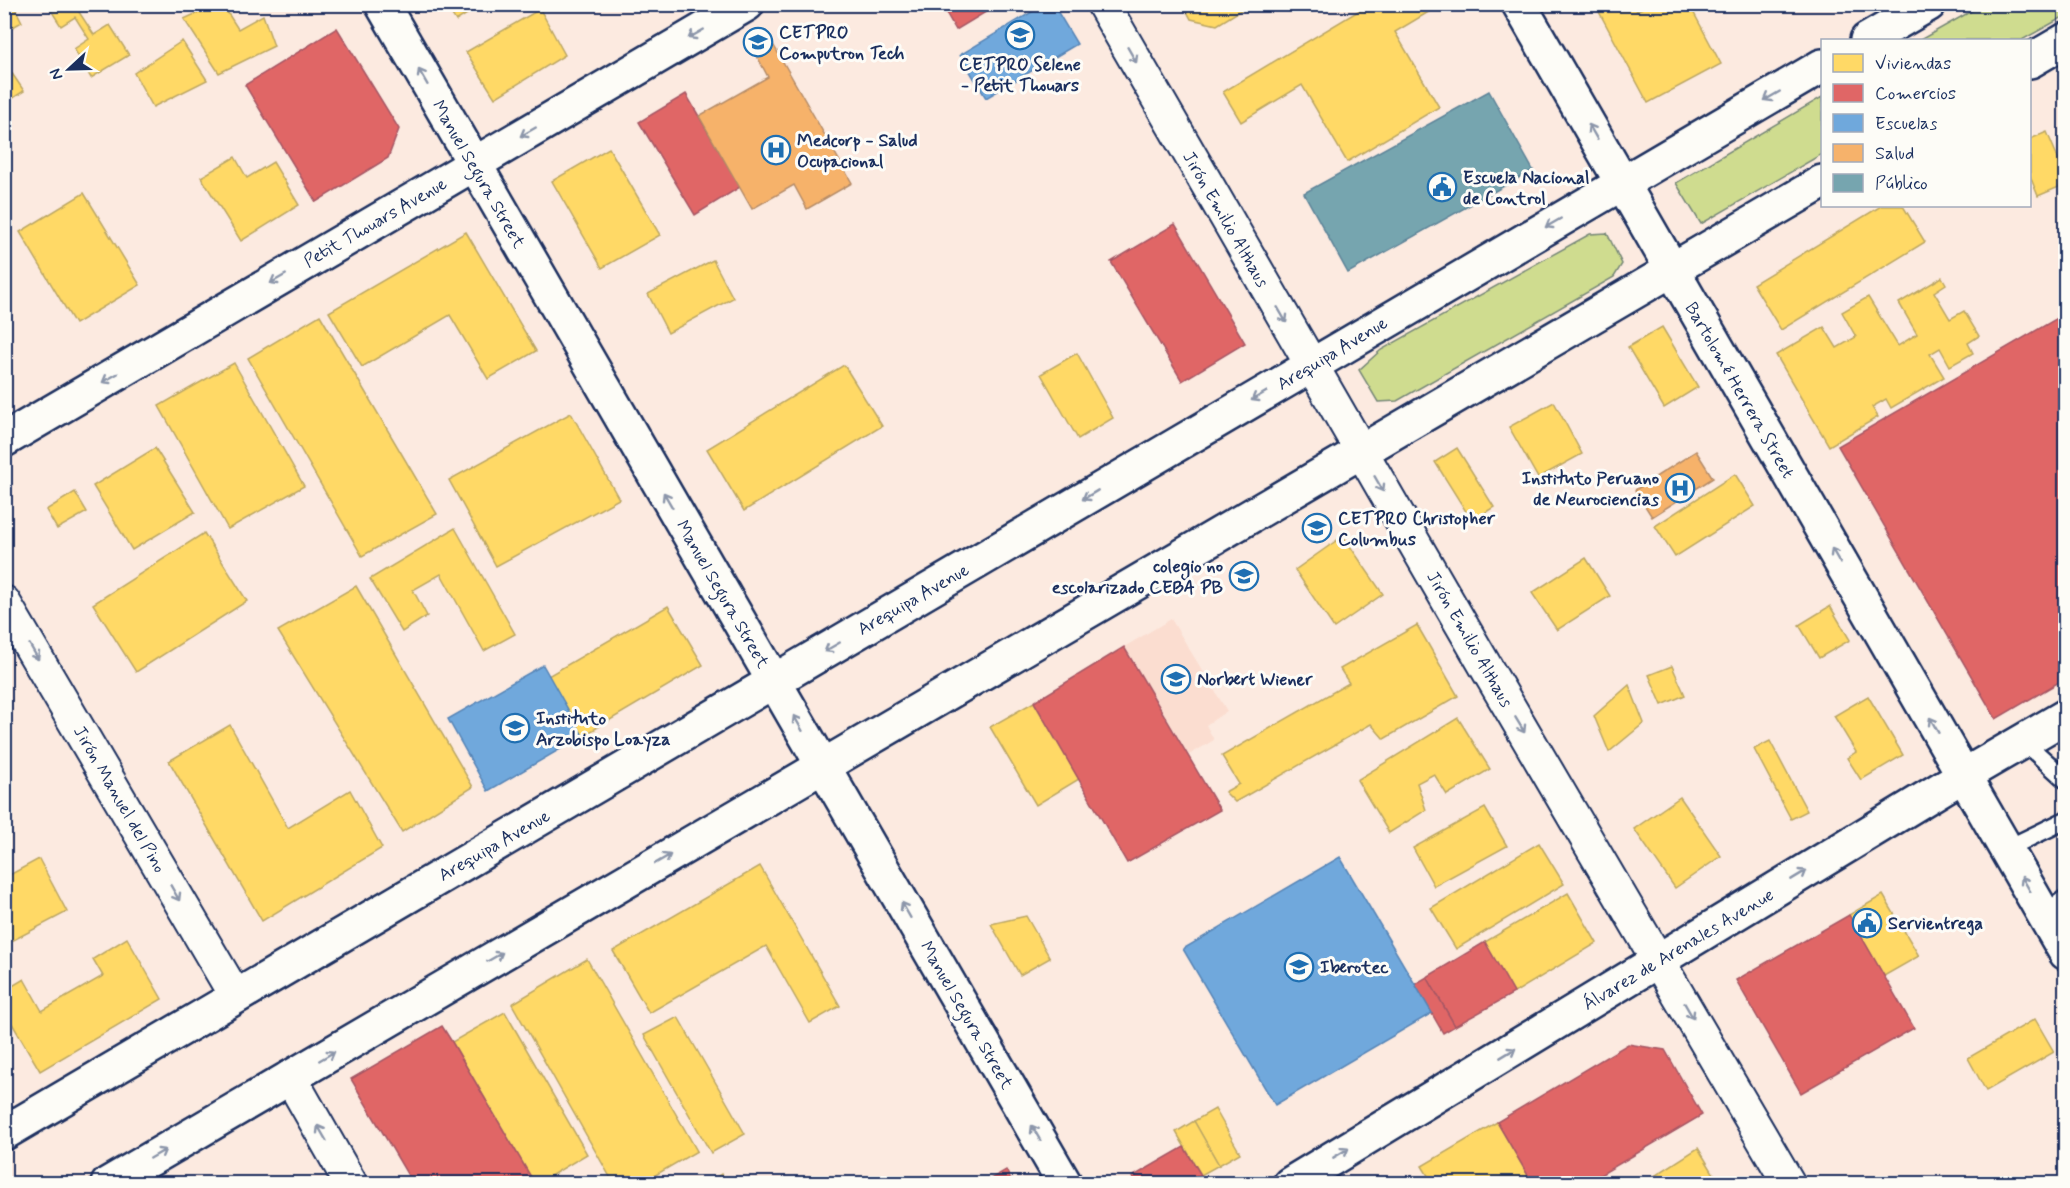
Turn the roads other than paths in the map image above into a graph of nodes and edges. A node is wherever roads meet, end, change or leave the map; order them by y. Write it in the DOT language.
graph roads {
  1 [pos="382,4"];
  2 [pos="747,4"];
  3 [pos="1102,4"];
  4 [pos="1519,4"];
  5 [pos="1929,4"];
  6 [pos="1869,39"];
  7 [pos="2066,40"];
  8 [pos="2031,60"];
  9 [pos="1821,67"];
  10 [pos="473,164"];
  11 [pos="1622,183"];
  12 [pos="1821,183"];
  13 [pos="1671,271"];
  14 [pos="1311,365"];
  15 [pos="4,440"];
  16 [pos="1361,451"];
  17 [pos="4,602"];
  18 [pos="774,681"];
  19 [pos="2066,716"];
  20 [pos="2023,741"];
  21 [pos="823,766"];
  22 [pos="1964,775"];
  23 [pos="2066,780"];
  24 [pos="2066,820"];
  25 [pos="2006,849"];
  26 [pos="2054,906"];
  27 [pos="2066,953"];
  28 [pos="1660,961"];
  29 [pos="236,996"];
  30 [pos="290,1077"];
  31 [pos="4,1132"];
  32 [pos="108,1184"];
  33 [pos="351,1184"];
  34 [pos="1065,1184"];
  35 [pos="1290,1184"];
  36 [pos="1789,1184"];
  10 -- 1 [label="main road, Manuel Segura Street, one-way"];
  2 -- 10 [label="main road, Petit Thouars Avenue, one-way"];
  3 -- 14 [label="street, Jirón Emilio Althaus, one-way"];
  11 -- 4 [label="main road, Bartolomé Herrera Street, one-way"];
  5 -- 6 [label="main road"];
  7 -- 8 [label="main road"];
  9 -- 11 [label="main road, Arequipa Avenue, one-way"];
  10 -- 15 [label="main road, Petit Thouars Avenue, one-way"];
  18 -- 10 [label="main road, Manuel Segura Street, one-way"];
  11 -- 13 [label="main road, Bartolomé Herrera Street"];
  11 -- 14 [label="main road, Arequipa Avenue, one-way"];
  12 -- 13 [label="main road"];
  13 -- 16 [label="main road"];
  22 -- 13 [label="main road, Bartolomé Herrera Street, one-way"];
  14 -- 16 [label="street, Jirón Emilio Althaus"];
  14 -- 18 [label="main road, Arequipa Avenue, one-way"];
  16 -- 21 [label="main road"];
  16 -- 28 [label="street, Jirón Emilio Althaus, one-way"];
  17 -- 29 [label="street, Jirón Manuel del Pino, one-way"];
  21 -- 18 [label="main road, Manuel Segura Street, one-way"];
  18 -- 29 [label="main road, Arequipa Avenue"];
  19 -- 20 [label="main road, Álvarez de Arenales Avenue"];
  20 -- 22 [label="main road, Álvarez de Arenales Avenue"];
  20 -- 23 [label="lane"];
  30 -- 21 [label="main road, one-way"];
  34 -- 21 [label="main road, Manuel Segura Street, one-way"];
  22 -- 25 [label="main road, Bartolomé Herrera Street"];
  28 -- 22 [label="main road, Álvarez de Arenales Avenue, one-way"];
  24 -- 25 [label="lane"];
  26 -- 25 [label="main road, Bartolomé Herrera Street, one-way"];
  26 -- 27 [label="main road, Bartolomé Herrera Street"];
  35 -- 28 [label="main road, Álvarez de Arenales Avenue, one-way"];
  28 -- 36 [label="street, Jirón Emilio Althaus, one-way"];
  29 -- 31 [label="main road, Arequipa Avenue"];
  32 -- 30 [label="main road, one-way"];
  33 -- 30 [label="street, one-way"];
}
